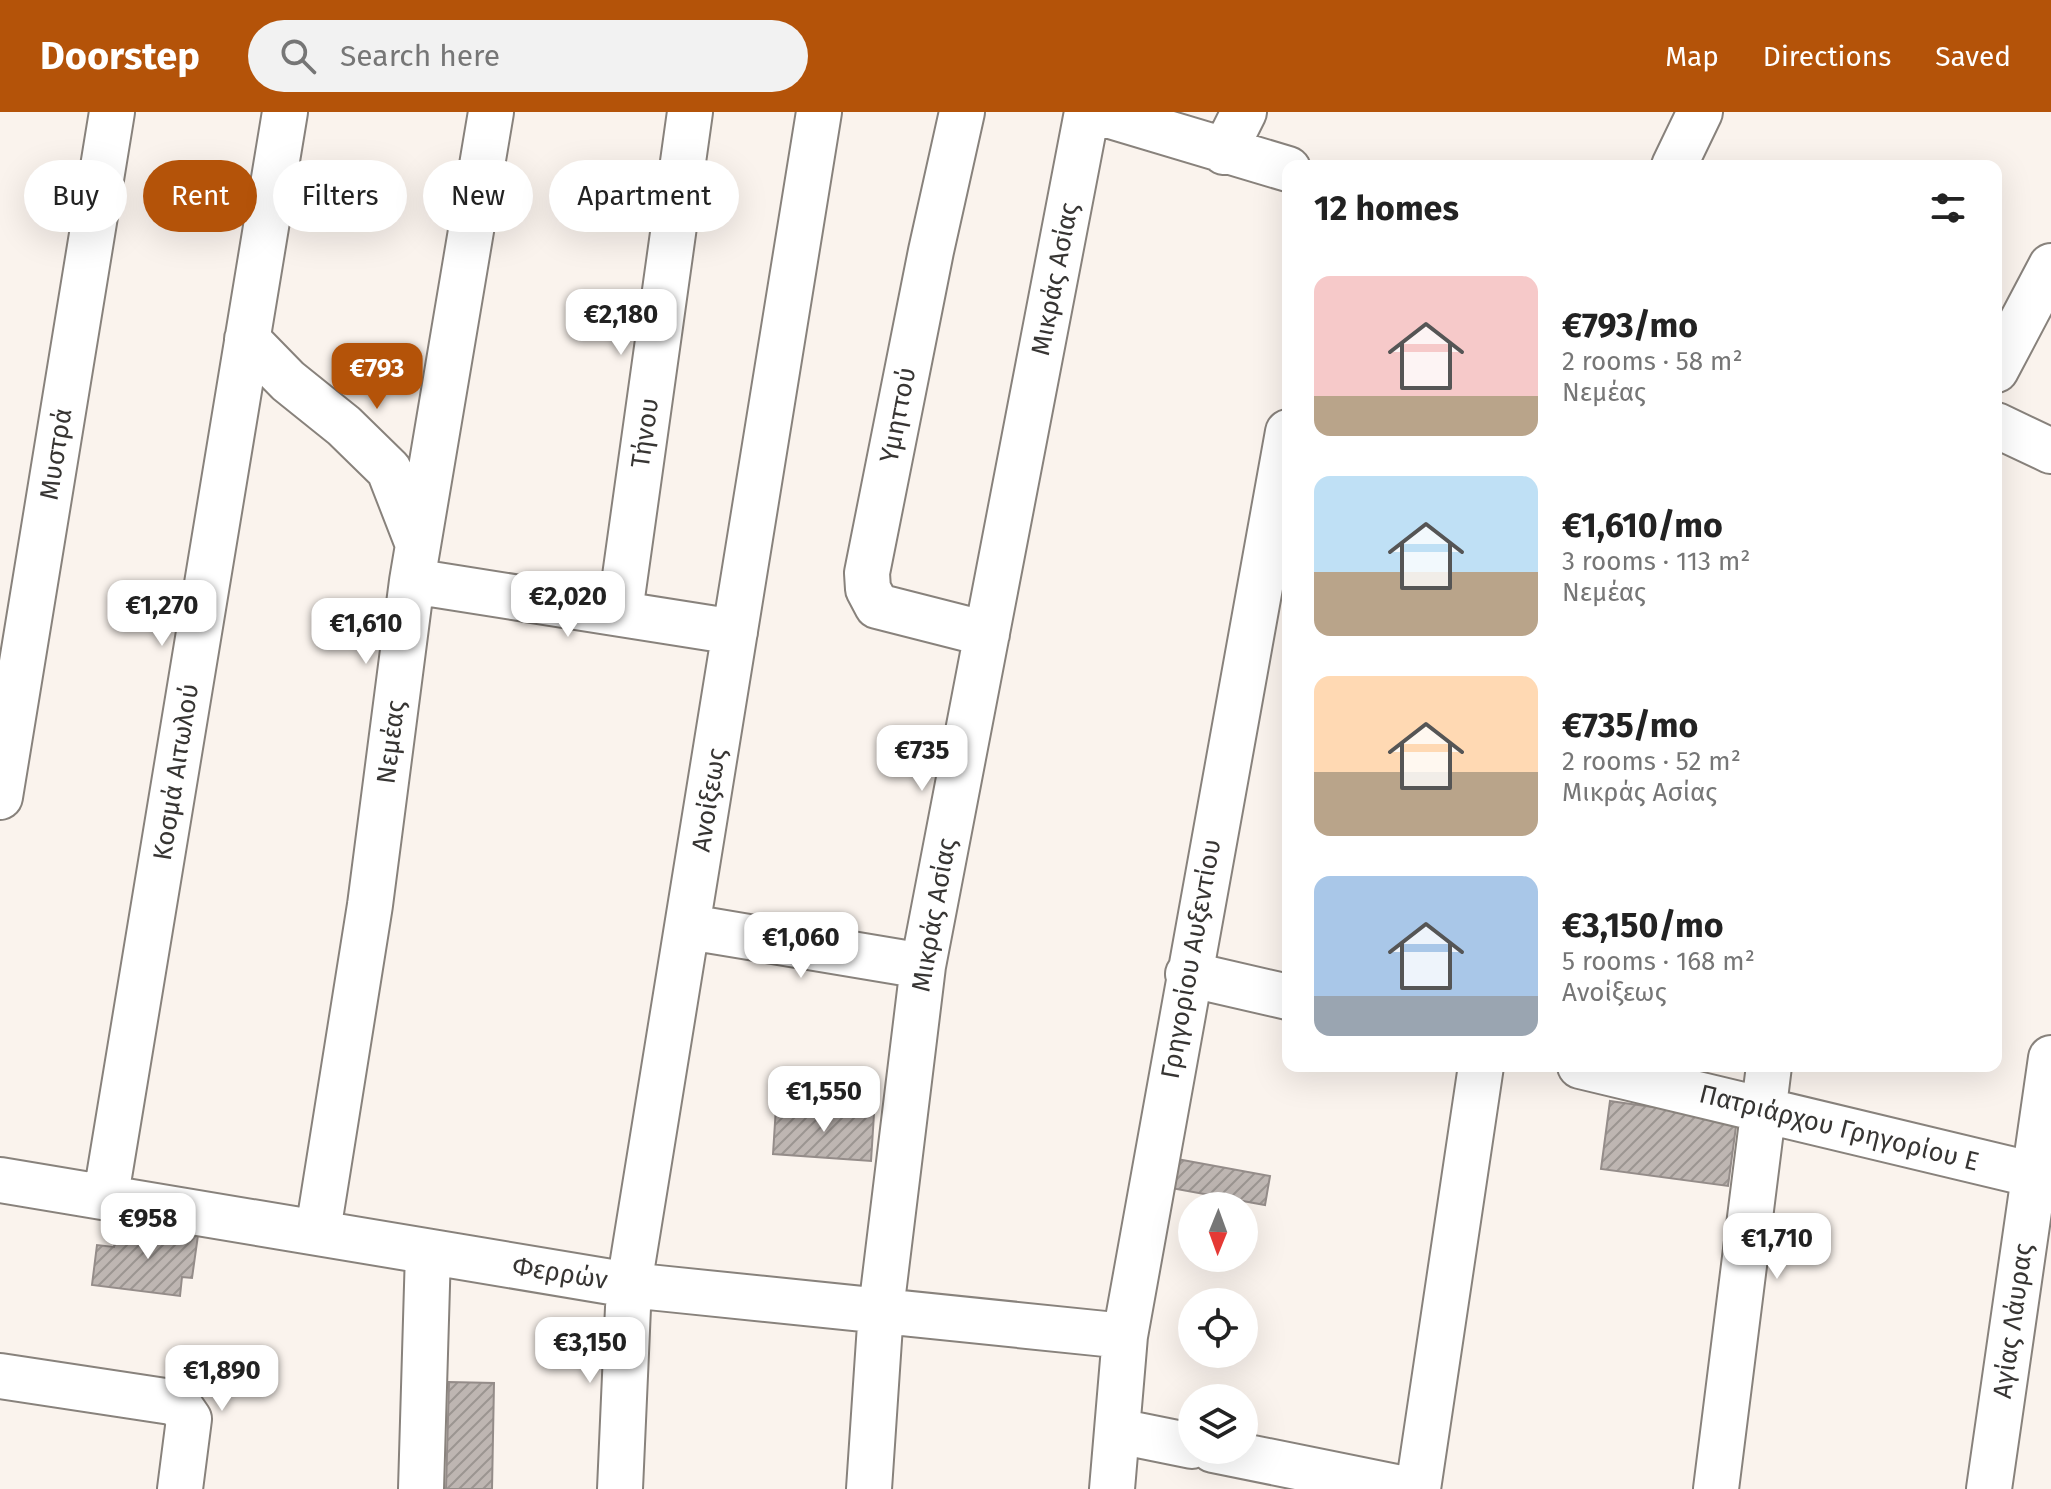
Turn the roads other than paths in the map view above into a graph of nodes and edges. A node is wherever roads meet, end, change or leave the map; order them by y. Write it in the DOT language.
graph roads {
  1 [pos="112,112"];
  2 [pos="285,112"];
  3 [pos="491,112"];
  4 [pos="690,112"];
  5 [pos="819,112"];
  6 [pos="962,112"];
  7 [pos="1087,112"];
  8 [pos="1097,112"];
  9 [pos="1244,112"];
  10 [pos="1700,112"];
  11 [pos="1224,152"];
  12 [pos="1677,160"];
  13 [pos="1282,167"];
  14 [pos="2051,266"];
  15 [pos="247,339"];
  16 [pos="2002,359"];
  17 [pos="2002,428"];
  18 [pos="2051,451"];
  19 [pos="1282,465"];
  20 [pos="415,562"];
  21 [pos="620,612"];
  22 [pos="735,632"];
  23 [pos="987,634"];
  24 [pos="0,797"];
  25 [pos="689,927"];
  26 [pos="923,966"];
  27 [pos="1188,974"];
  28 [pos="1282,996"];
  29 [pos="2051,1058"];
  30 [pos="1480,1072"];
  31 [pos="1633,1072"];
  32 [pos="1767,1087"];
  33 [pos="2042,1177"];
  34 [pos="0,1180"];
  35 [pos="106,1195"];
  36 [pos="318,1231"];
  37 [pos="428,1252"];
  38 [pos="629,1285"];
  39 [pos="881,1310"];
  40 [pos="1125,1336"];
  41 [pos="0,1376"];
  42 [pos="1118,1431"];
  43 [pos="1178,1443"];
  44 [pos="1258,1459"];
  45 [pos="180,1489"];
  46 [pos="421,1489"];
  47 [pos="620,1489"];
  48 [pos="869,1489"];
  49 [pos="1112,1489"];
  50 [pos="1406,1489"];
  51 [pos="1418,1489"];
  52 [pos="1716,1489"];
  53 [pos="1989,1489"];
  1 -- 24 [label="street, Μυστρά"];
  2 -- 15 [label="street, Κοσμά Αιτωλού"];
  3 -- 20 [label="street, Νεμέας"];
  4 -- 21 [label="street, Τήνου"];
  5 -- 22 [label="street, Ανοίξεως"];
  6 -- 23 [label="street, Υμηττού"];
  7 -- 23 [label="street, Μικράς Ασίας"];
  8 -- 11 [label="street"];
  9 -- 11 [label="street"];
  10 -- 12 [label="street"];
  11 -- 13 [label="street"];
  14 -- 16 [label="street"];
  15 -- 20 [label="street"];
  15 -- 35 [label="street, Κοσμά Αιτωλού"];
  17 -- 18 [label="street"];
  19 -- 27 [label="street, Γρηγορίου Αυξεντίου"];
  20 -- 21 [label="street"];
  20 -- 36 [label="street, Νεμέας"];
  21 -- 22 [label="street"];
  22 -- 25 [label="street, Ανοίξεως"];
  23 -- 26 [label="street, Μικράς Ασίας"];
  25 -- 26 [label="street"];
  25 -- 38 [label="street, Ανοίξεως"];
  26 -- 39 [label="street, Μικράς Ασίας"];
  27 -- 28 [label="street"];
  27 -- 40 [label="street, Γρηγορίου Αυξεντίου"];
  29 -- 33 [label="street, Αγίας Λάυρας"];
  30 -- 51 [label="street"];
  31 -- 32 [label="street, Πατριάρχου Γρηγορίου Ε"];
  32 -- 33 [label="street, Πατριάρχου Γρηγορίου Ε"];
  32 -- 52 [label="street"];
  33 -- 53 [label="street, Αγίας Λάυρας"];
  34 -- 35 [label="street, Φερρών"];
  35 -- 36 [label="street, Φερρών"];
  36 -- 37 [label="street, Φερρών"];
  37 -- 38 [label="street, Φερρών"];
  37 -- 46 [label="street"];
  38 -- 39 [label="street, Φερρών"];
  38 -- 47 [label="street, Ανοίξεως"];
  39 -- 40 [label="street, Φερρών"];
  39 -- 48 [label="street, Μικράς Ασίας"];
  40 -- 42 [label="street, Γρηγορίου Αυξεντίου"];
  41 -- 45 [label="street"];
  42 -- 43 [label="street"];
  42 -- 49 [label="street, Γρηγορίου Αυξεντίου"];
  44 -- 50 [label="street"];
}
